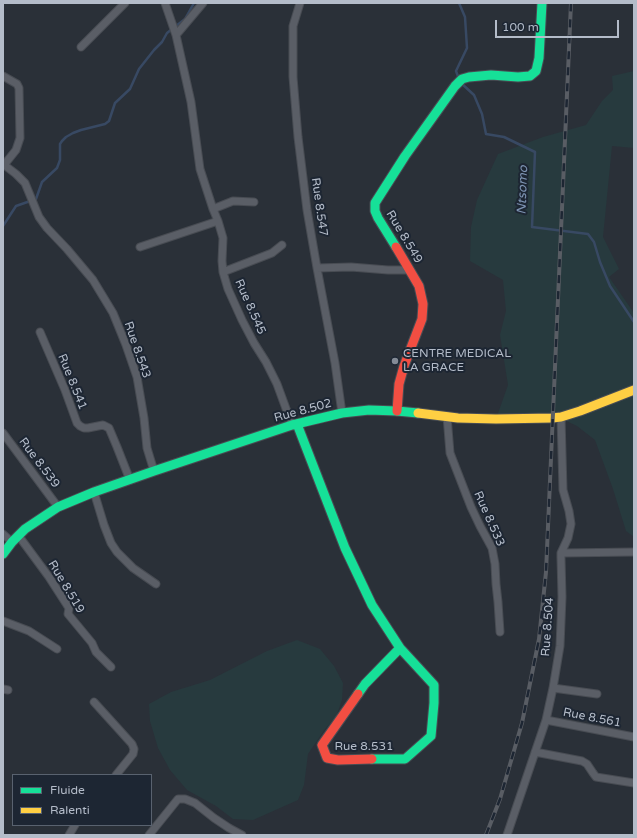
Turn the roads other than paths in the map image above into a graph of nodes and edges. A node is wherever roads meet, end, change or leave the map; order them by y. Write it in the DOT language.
graph roads {
  1 [pos="125,3"];
  2 [pos="165,3"];
  3 [pos="203,3"];
  4 [pos="300,3"];
  5 [pos="542,3"];
  6 [pos="176,35"];
  7 [pos="81,47"];
  8 [pos="3,76"];
  9 [pos="4,164"];
  10 [pos="254,202"];
  11 [pos="213,209"];
  12 [pos="218,221"];
  13 [pos="282,245"];
  14 [pos="140,247"];
  15 [pos="317,268"];
  16 [pos="410,270"];
  17 [pos="223,272"];
  18 [pos="40,332"];
  19 [pos="634,390"];
  20 [pos="397,411"];
  21 [pos="342,413"];
  22 [pos="447,416"];
  23 [pos="561,417"];
  24 [pos="294,425"];
  25 [pos="3,433"];
  26 [pos="154,471"];
  27 [pos="130,480"];
  28 [pos="94,492"];
  29 [pos="58,507"];
  30 [pos="3,534"];
  31 [pos="15,539"];
  32 [pos="634,552"];
  33 [pos="561,553"];
  34 [pos="3,554"];
  35 [pos="156,584"];
  36 [pos="3,621"];
  37 [pos="500,632"];
  38 [pos="57,648"];
  39 [pos="400,648"];
  40 [pos="111,667"];
  41 [pos="553,688"];
  42 [pos="597,694"];
  43 [pos="94,702"];
  44 [pos="546,720"];
  45 [pos="634,737"];
  46 [pos="536,752"];
  47 [pos="117,774"];
  48 [pos="634,783"];
  49 [pos="74,826"];
  50 [pos="69,835"];
  51 [pos="149,835"];
  52 [pos="242,835"];
  53 [pos="507,835"];
  1 -- 7 [label="street"];
  2 -- 6 [label="street, Rue 8.545"];
  3 -- 6 [label="street"];
  4 -- 15 [label="street, Rue 8.547"];
  5 -- 16 [label="street, Rue 8.549"];
  6 -- 11 [label="street, Rue 8.545"];
  8 -- 9 [label="street"];
  9 -- 26 [label="street, Rue 8.543"];
  10 -- 11 [label="street"];
  11 -- 12 [label="street, Rue 8.545"];
  12 -- 14 [label="street"];
  12 -- 17 [label="street, Rue 8.545"];
  13 -- 17 [label="street"];
  15 -- 16 [label="street"];
  15 -- 21 [label="street, Rue 8.547"];
  16 -- 20 [label="street, Rue 8.549"];
  17 -- 24 [label="street, Rue 8.545"];
  18 -- 27 [label="street, Rue 8.541"];
  19 -- 23 [label="street, Rue 8.502"];
  20 -- 21 [label="street, Rue 8.502"];
  20 -- 22 [label="street, Rue 8.502"];
  21 -- 24 [label="street, Rue 8.502"];
  22 -- 23 [label="street, Rue 8.502"];
  22 -- 37 [label="street, Rue 8.533"];
  23 -- 33 [label="street, Rue 8.504"];
  24 -- 26 [label="street, Rue 8.502"];
  24 -- 39 [label="street, Rue 8.531"];
  25 -- 29 [label="street, Rue 8.539"];
  26 -- 27 [label="street, Rue 8.502"];
  27 -- 28 [label="street, Rue 8.502"];
  28 -- 29 [label="street, Rue 8.502"];
  28 -- 35 [label="street"];
  29 -- 31 [label="street, Rue 8.502"];
  30 -- 31 [label="street, Rue 8.519"];
  31 -- 34 [label="street, Rue 8.502"];
  31 -- 40 [label="street, Rue 8.519"];
  32 -- 33 [label="street"];
  33 -- 41 [label="street, Rue 8.504"];
  36 -- 38 [label="street"];
  39 -- 39 [label="street, Rue 8.531"];
  41 -- 42 [label="street"];
  41 -- 44 [label="street, Rue 8.504"];
  43 -- 47 [label="street"];
  44 -- 45 [label="street, Rue 8.561"];
  44 -- 46 [label="street, Rue 8.504"];
  46 -- 48 [label="street"];
  46 -- 53 [label="street, Rue 8.504"];
  49 -- 50 [label="street"];
  51 -- 52 [label="street"];
}
